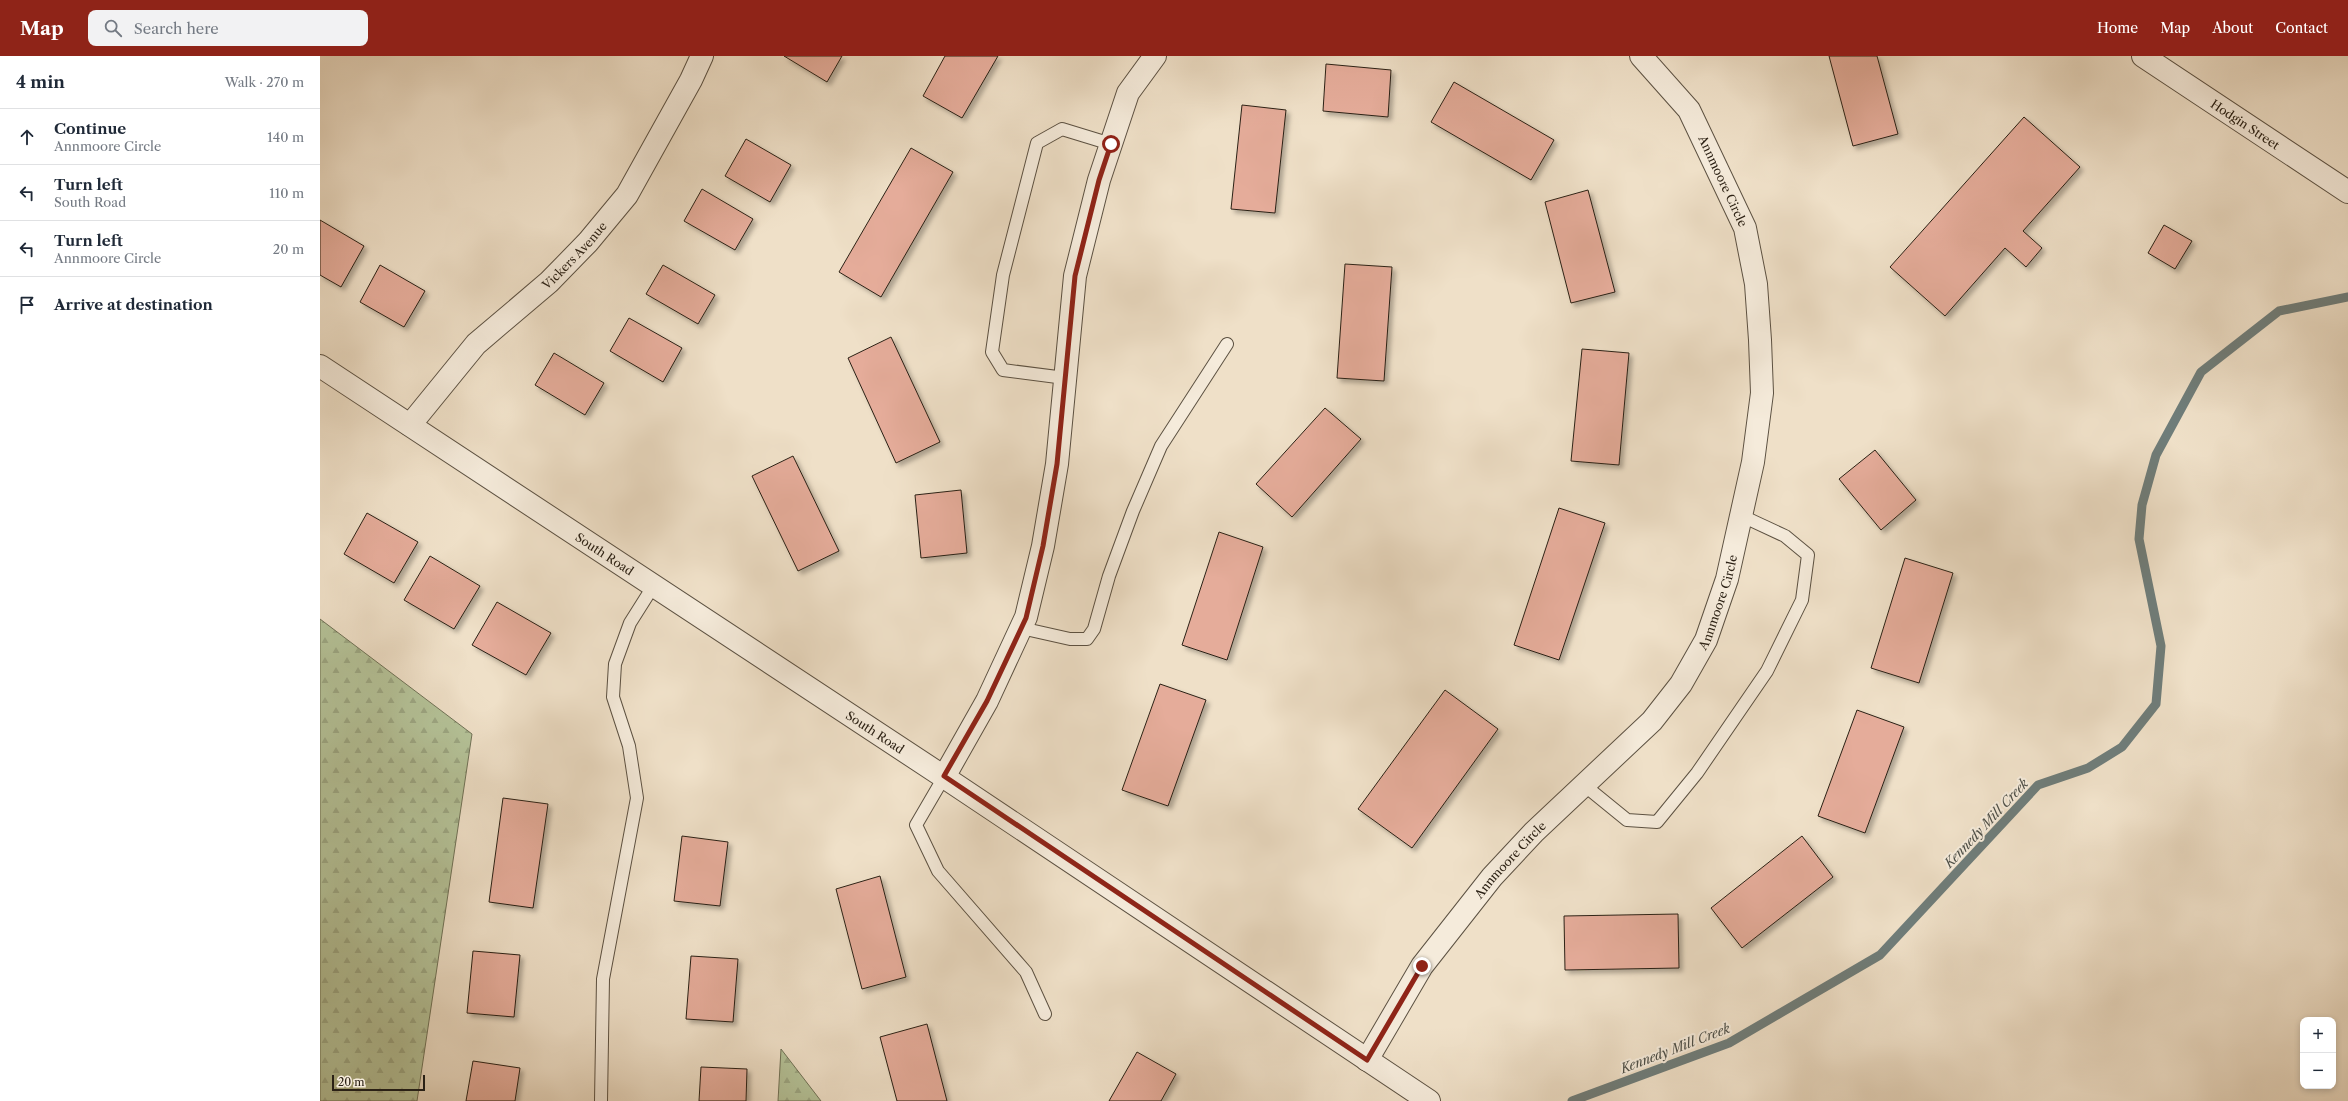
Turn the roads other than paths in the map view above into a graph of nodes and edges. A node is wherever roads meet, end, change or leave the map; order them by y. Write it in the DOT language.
graph roads {
  1 [pos="702,56"];
  2 [pos="1155,56"];
  3 [pos="1641,56"];
  4 [pos="2143,56"];
  5 [pos="1111,144"];
  6 [pos="2348,192"];
  7 [pos="1228,344"];
  8 [pos="320,366"];
  9 [pos="1065,378"];
  10 [pos="410,425"];
  11 [pos="1742,516"];
  12 [pos="654,585"];
  13 [pos="1020,628"];
  14 [pos="944,776"];
  15 [pos="1584,785"];
  16 [pos="1045,1014"];
  17 [pos="1367,1060"];
  18 [pos="601,1101"];
  19 [pos="1430,1101"];
  1 -- 10 [label="street, Vickers Avenue"];
  2 -- 5 [label="street"];
  3 -- 11 [label="street, Annmoore Circle"];
  4 -- 6 [label="street, Hodgin Street"];
  5 -- 9 [label="street"];
  5 -- 9 [label="lane"];
  7 -- 13 [label="lane"];
  8 -- 10 [label="street, South Road"];
  9 -- 13 [label="street"];
  10 -- 12 [label="street, South Road"];
  11 -- 15 [label="street, Annmoore Circle"];
  11 -- 15 [label="lane"];
  12 -- 14 [label="street, South Road"];
  12 -- 18 [label="lane"];
  13 -- 14 [label="street"];
  14 -- 16 [label="lane"];
  14 -- 17 [label="street, South Road"];
  15 -- 17 [label="street, Annmoore Circle"];
  17 -- 19 [label="street, South Road"];
}
